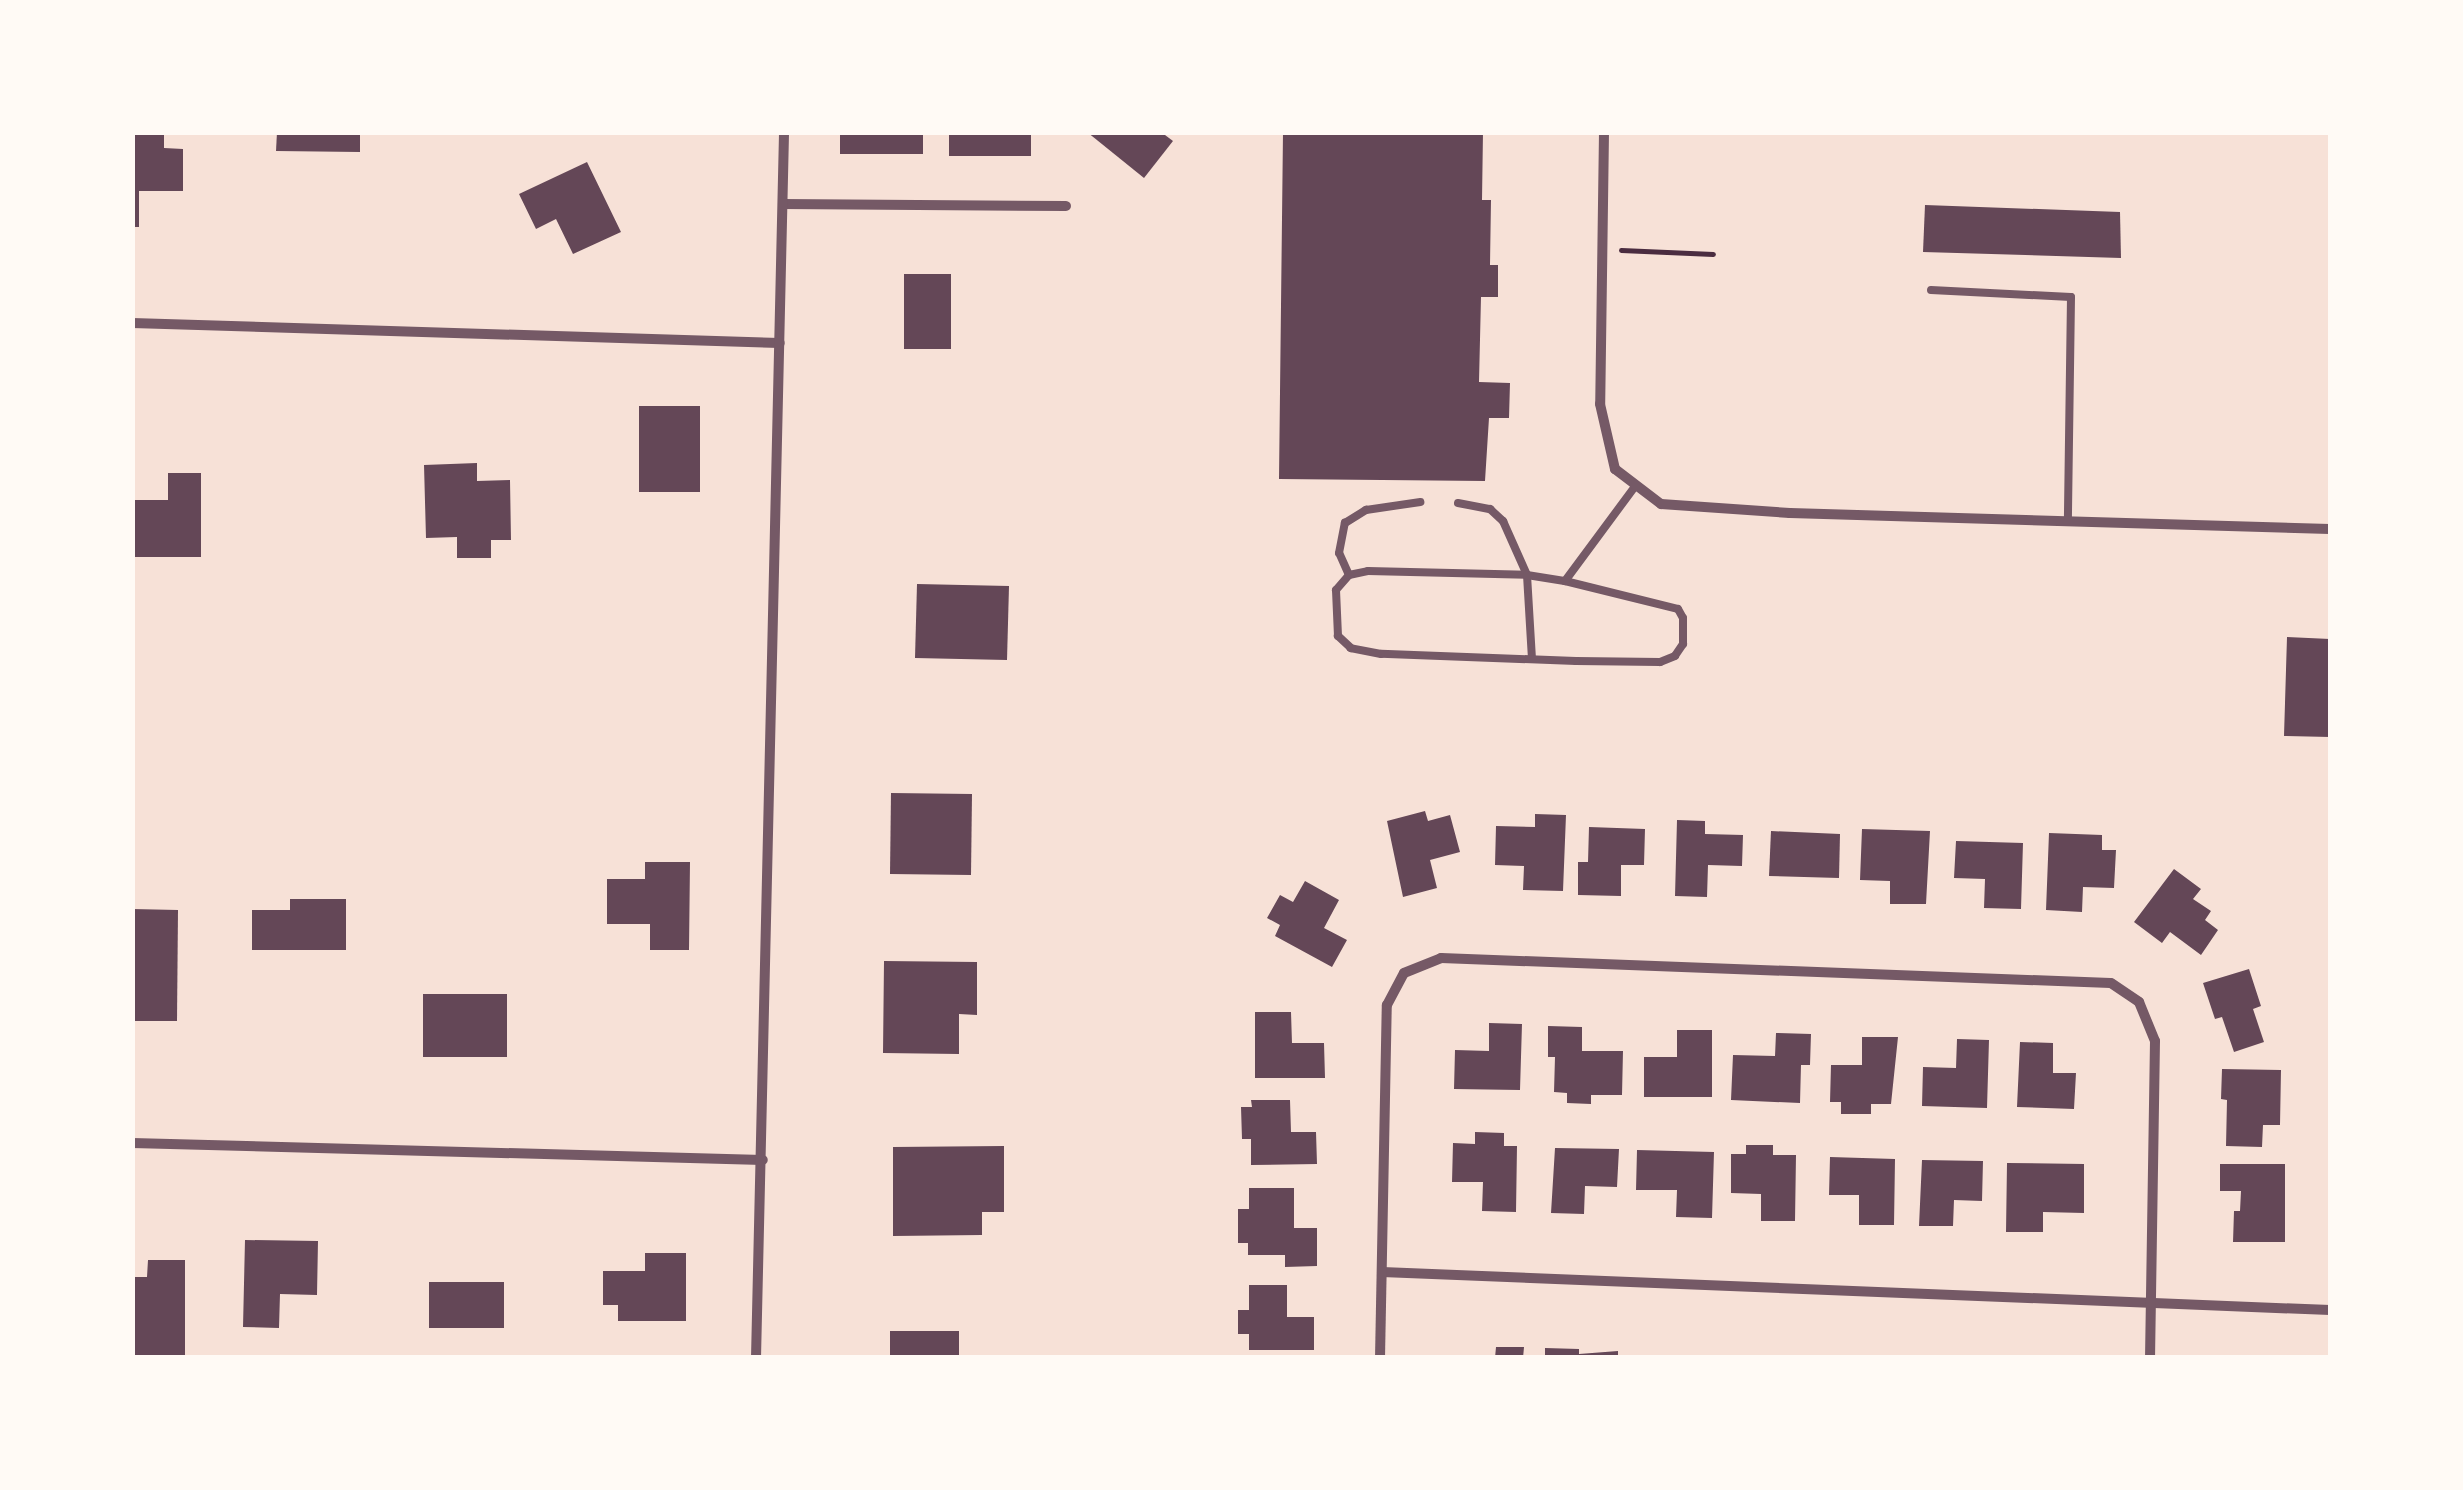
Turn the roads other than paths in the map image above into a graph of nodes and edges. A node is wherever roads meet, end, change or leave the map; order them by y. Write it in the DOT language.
graph roads {
  1 [pos="784,132"];
  2 [pos="1604,132"];
  3 [pos="783,204"];
  4 [pos="1066,206"];
  5 [pos="1931,290"];
  6 [pos="132,322"];
  7 [pos="780,343"];
  8 [pos="1636,485"];
  9 [pos="1420,502"];
  10 [pos="1458,503"];
  11 [pos="2068,521"];
  12 [pos="2330,529"];
  13 [pos="1348,575"];
  14 [pos="1527,575"];
  15 [pos="1565,581"];
  16 [pos="1532,659"];
  17 [pos="132,1143"];
  18 [pos="764,1160"];
  19 [pos="1382,1272"];
  20 [pos="2151,1302"];
  21 [pos="2330,1310"];
  22 [pos="756,1358"];
  23 [pos="1380,1358"];
  24 [pos="2150,1358"];
  1 -- 3 [label="street"];
  2 -- 8 [label="street"];
  3 -- 4 [label="street"];
  3 -- 7 [label="street"];
  5 -- 11 [label="lane"];
  6 -- 7 [label="street"];
  7 -- 18 [label="street"];
  8 -- 11 [label="street"];
  8 -- 15 [label="lane"];
  9 -- 13 [label="lane"];
  10 -- 14 [label="lane"];
  11 -- 12 [label="street"];
  13 -- 14 [label="lane"];
  13 -- 16 [label="lane"];
  14 -- 15 [label="lane"];
  14 -- 16 [label="lane"];
  15 -- 16 [label="lane"];
  17 -- 18 [label="street"];
  18 -- 22 [label="street"];
  19 -- 20 [label="street"];
  19 -- 20 [label="street"];
  19 -- 23 [label="street"];
  20 -- 21 [label="street"];
  20 -- 24 [label="street"];
}
